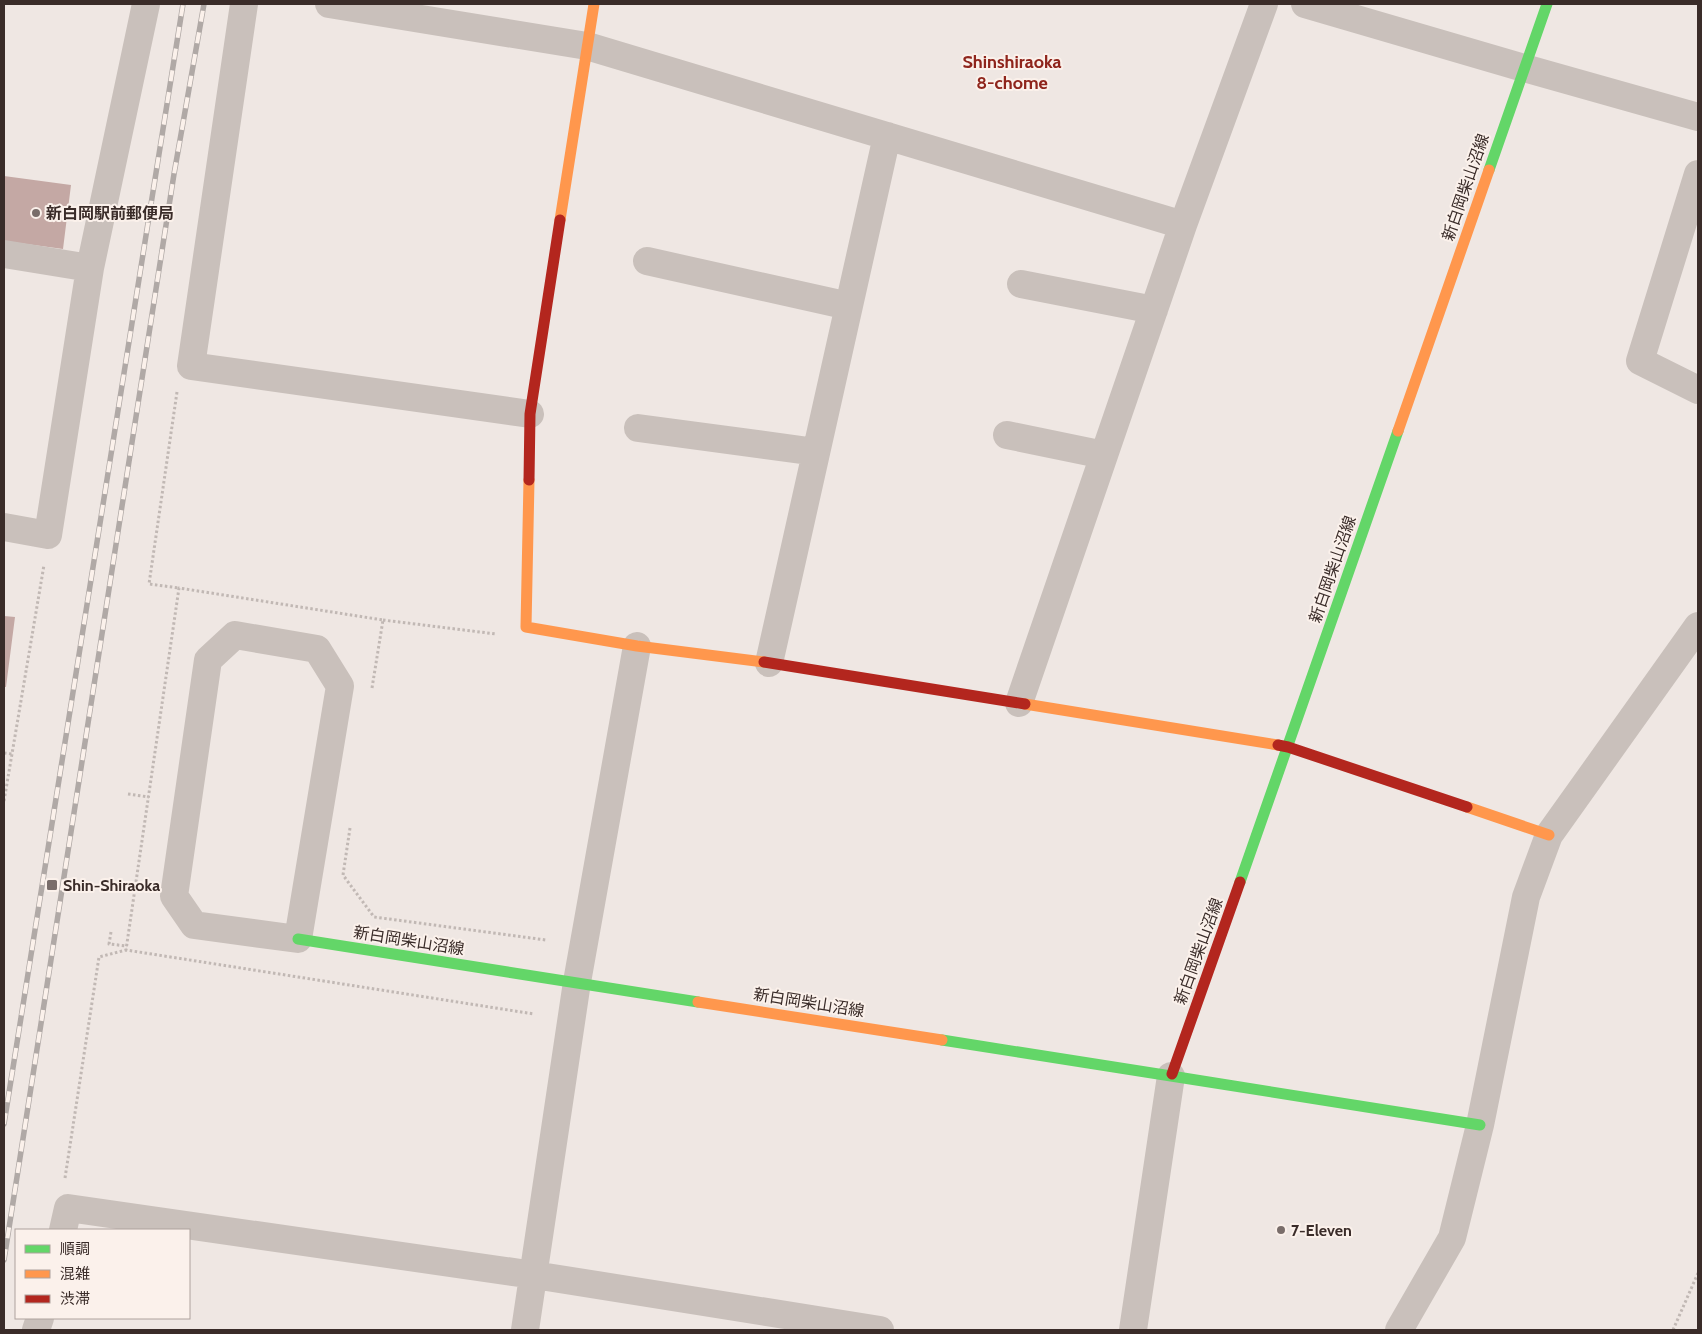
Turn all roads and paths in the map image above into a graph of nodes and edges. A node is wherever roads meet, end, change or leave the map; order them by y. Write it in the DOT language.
graph roads {
  1 [pos="146,4"];
  2 [pos="244,4"];
  3 [pos="329,4"];
  4 [pos="594,4"];
  5 [pos="1264,4"];
  6 [pos="1305,4"];
  7 [pos="1546,4"];
  8 [pos="587,46"];
  9 [pos="1524,68"];
  10 [pos="1698,117"];
  11 [pos="887,136"];
  12 [pos="1698,174"];
  13 [pos="1183,225"];
  14 [pos="4,254"];
  15 [pos="648,261"];
  16 [pos="90,268"];
  17 [pos="1021,284"];
  18 [pos="849,306"];
  19 [pos="1154,310"];
  20 [pos="191,366"];
  21 [pos="1698,390"];
  22 [pos="530,414"];
  23 [pos="638,428"];
  24 [pos="1007,435"];
  25 [pos="816,452"];
  26 [pos="1104,455"];
  27 [pos="4,528"];
  28 [pos="48,535"];
  29 [pos="179,588"];
  30 [pos="383,620"];
  31 [pos="1698,626"];
  32 [pos="526,627"];
  33 [pos="638,646"];
  34 [pos="769,663"];
  35 [pos="1018,703"];
  36 [pos="1288,747"];
  37 [pos="4,753"];
  38 [pos="12,754"];
  39 [pos="128,794"];
  40 [pos="149,797"];
  41 [pos="4,801"];
  42 [pos="1549,836"];
  43 [pos="111,932"];
  44 [pos="298,939"];
  45 [pos="577,982"];
  46 [pos="1171,1076"];
  47 [pos="1480,1125"];
  48 [pos="66,1219"];
  49 [pos="150,1229"];
  50 [pos="190,1234"];
  51 [pos="1698,1273"];
  52 [pos="534,1275"];
  53 [pos="525,1330"];
  54 [pos="880,1330"];
  55 [pos="1133,1330"];
  56 [pos="1399,1330"];
  57 [pos="1673,1330"];
  1 -- 16 [label="street"];
  2 -- 20 [label="street"];
  3 -- 8 [label="street"];
  4 -- 8 [label="street"];
  5 -- 13 [label="street"];
  6 -- 9 [label="street"];
  7 -- 9 [label="street, 新白岡柴山沼線"];
  8 -- 11 [label="street"];
  8 -- 22 [label="street"];
  9 -- 10 [label="street"];
  9 -- 36 [label="street, 新白岡柴山沼線"];
  11 -- 13 [label="street"];
  11 -- 18 [label="street"];
  12 -- 21 [label="street"];
  13 -- 19 [label="street"];
  14 -- 16 [label="street"];
  15 -- 18 [label="street"];
  16 -- 28 [label="street"];
  17 -- 19 [label="street"];
  18 -- 25 [label="street"];
  19 -- 26 [label="street"];
  20 -- 22 [label="street"];
  20 -- 29 [label="path"];
  22 -- 32 [label="street"];
  23 -- 25 [label="street"];
  24 -- 26 [label="street"];
  25 -- 34 [label="street"];
  26 -- 35 [label="street"];
  27 -- 28 [label="street"];
  28 -- 38 [label="path"];
  30 -- 32 [label="path"];
  31 -- 42 [label="street"];
  32 -- 33 [label="street"];
  33 -- 34 [label="street"];
  33 -- 45 [label="street"];
  34 -- 35 [label="street"];
  35 -- 36 [label="street"];
  36 -- 42 [label="street"];
  36 -- 46 [label="street, 新白岡柴山沼線"];
  37 -- 38 [label="path"];
  38 -- 41 [label="path"];
  39 -- 40 [label="path"];
  42 -- 47 [label="street"];
  43 -- 48 [label="path"];
  44 -- 44 [label="street"];
  44 -- 45 [label="street, 新白岡柴山沼線"];
  45 -- 46 [label="street, 新白岡柴山沼線"];
  45 -- 52 [label="street"];
  46 -- 47 [label="street"];
  46 -- 55 [label="street"];
  47 -- 56 [label="street"];
  48 -- 49 [label="street"];
  50 -- 52 [label="street"];
  51 -- 57 [label="path"];
  52 -- 53 [label="street"];
  52 -- 54 [label="street"];
}
